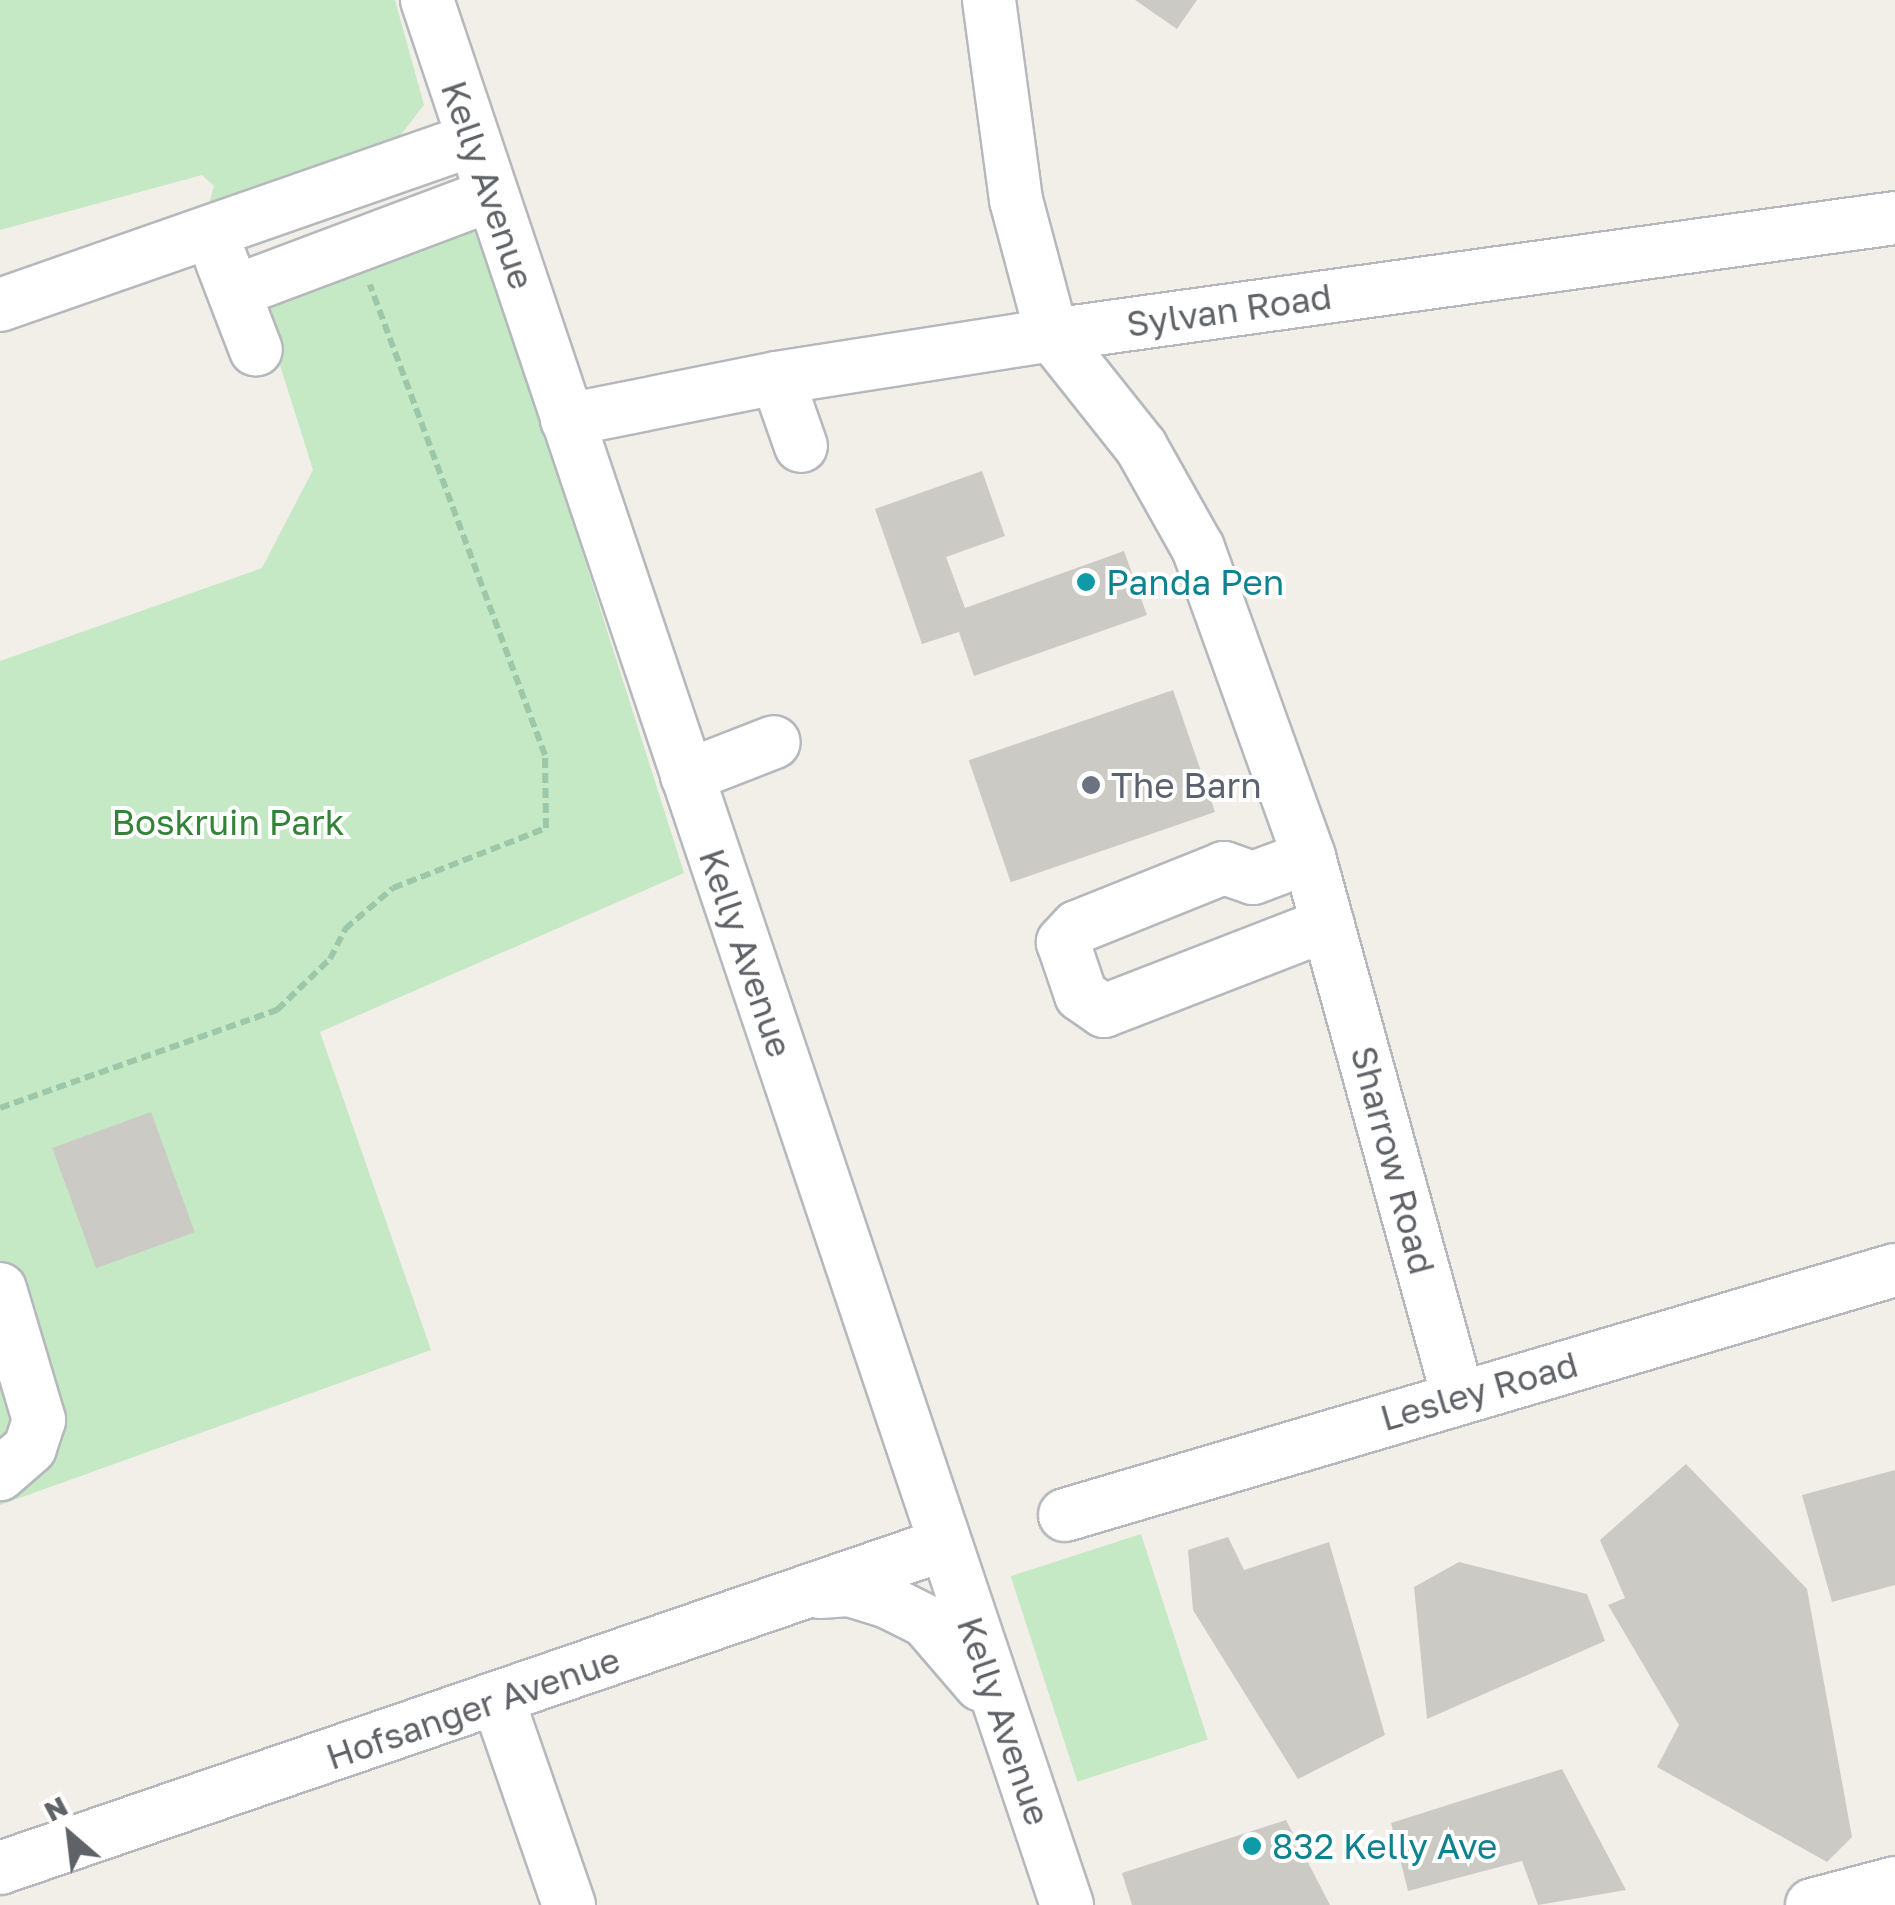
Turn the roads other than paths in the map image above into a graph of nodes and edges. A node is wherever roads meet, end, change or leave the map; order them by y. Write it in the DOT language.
graph roads {
  1 [pos="427,0"];
  2 [pos="989,0"];
  3 [pos="472,140"];
  4 [pos="492,195"];
  5 [pos="1895,218"];
  6 [pos="210,235"];
  7 [pos="236,291"];
  8 [pos="0,305"];
  9 [pos="1052,335"];
  10 [pos="256,350"];
  11 [pos="777,378"];
  12 [pos="567,420"];
  13 [pos="801,446"];
  14 [pos="774,742"];
  15 [pos="687,776"];
  16 [pos="1310,857"];
  17 [pos="1224,868"];
  18 [pos="1328,924"];
  19 [pos="1263,949"];
  20 [pos="1895,1270"];
  21 [pos="0,1290"];
  22 [pos="1458,1396"];
  23 [pos="0,1474"];
  24 [pos="1065,1516"];
  25 [pos="944,1544"];
  26 [pos="807,1593"];
  27 [pos="498,1700"];
  28 [pos="997,1706"];
  29 [pos="0,1868"];
  30 [pos="1895,1883"];
  31 [pos="569,1905"];
  32 [pos="1066,1905"];
  33 [pos="1812,1905"];
  1 -- 3 [label="street, Kelly Avenue"];
  2 -- 9 [label="street, Sharrow Road"];
  3 -- 4 [label="street, Kelly Avenue"];
  3 -- 6 [label="street"];
  4 -- 7 [label="street"];
  4 -- 12 [label="street, Kelly Avenue"];
  5 -- 9 [label="street, Sylvan Road"];
  6 -- 7 [label="street"];
  6 -- 8 [label="street"];
  7 -- 10 [label="street"];
  9 -- 11 [label="street, Sylvan Road"];
  9 -- 16 [label="street, Sharrow Road"];
  11 -- 12 [label="street, Sylvan Road"];
  11 -- 13 [label="street"];
  12 -- 15 [label="street, Kelly Avenue"];
  14 -- 15 [label="street"];
  15 -- 25 [label="street, Kelly Avenue"];
  16 -- 17 [label="street"];
  16 -- 18 [label="street, Sharrow Road"];
  17 -- 19 [label="street"];
  17 -- 19 [label="street"];
  18 -- 19 [label="street"];
  18 -- 22 [label="street, Sharrow Road"];
  20 -- 22 [label="street, Lesley Road"];
  21 -- 23 [label="street"];
  22 -- 24 [label="street, Lesley Road"];
  25 -- 26 [label="street, Hofsanger Avenue"];
  25 -- 28 [label="street, Kelly Avenue"];
  26 -- 27 [label="street, Hofsanger Avenue"];
  26 -- 28 [label="street"];
  27 -- 29 [label="street, Hofsanger Avenue"];
  27 -- 31 [label="street"];
  28 -- 32 [label="street, Kelly Avenue"];
  30 -- 33 [label="street"];
}
